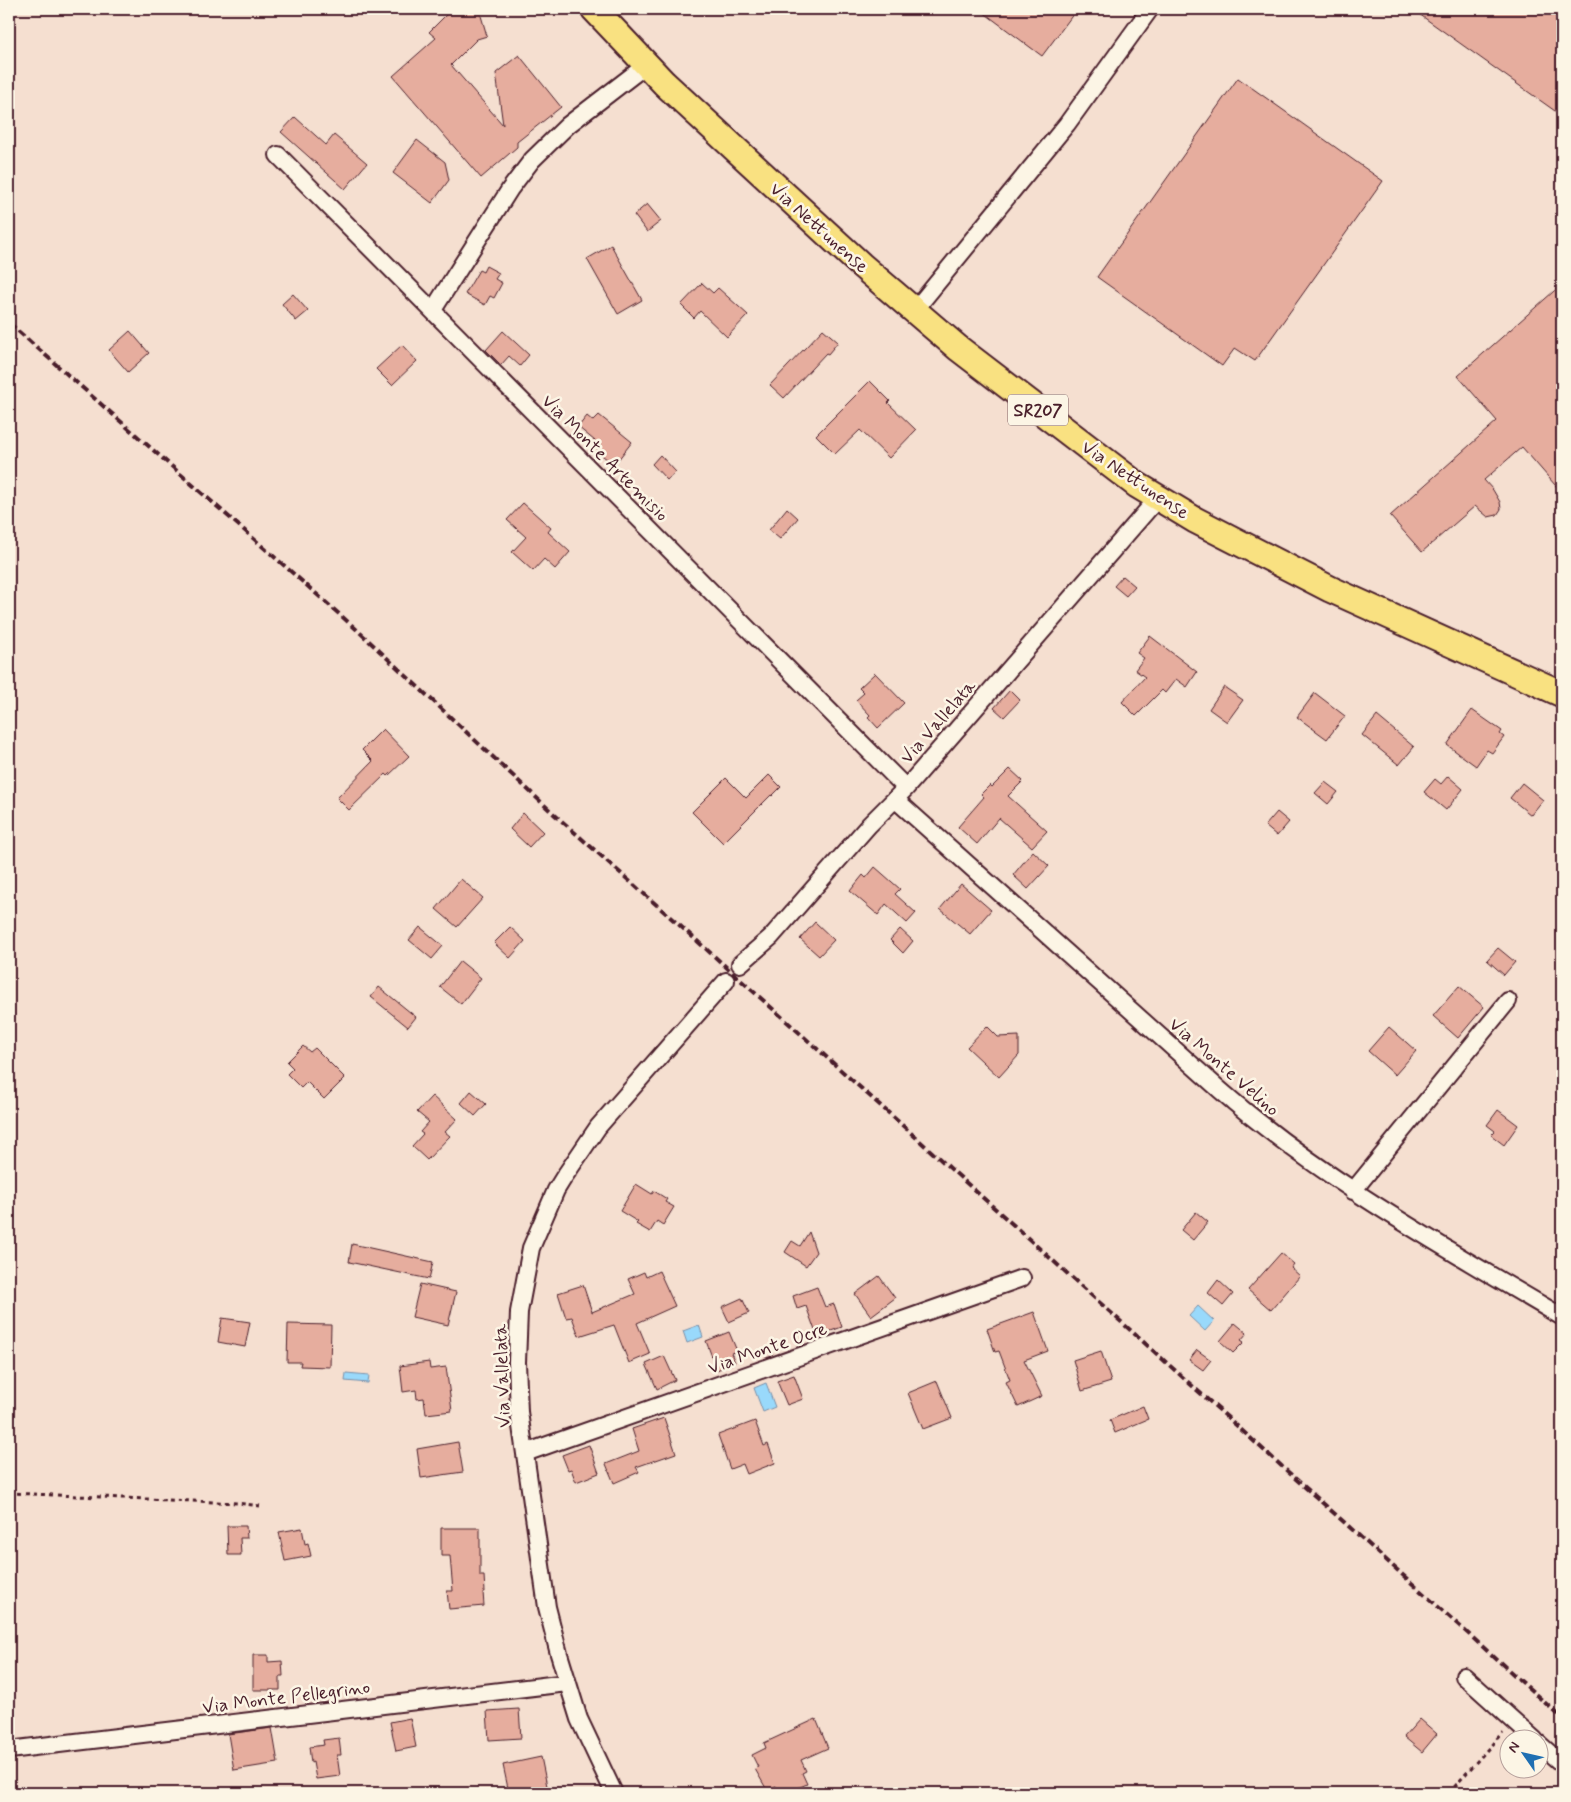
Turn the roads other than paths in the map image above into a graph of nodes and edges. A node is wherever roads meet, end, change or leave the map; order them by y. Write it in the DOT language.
graph roads {
  1 [pos="594,9"];
  2 [pos="1150,9"];
  3 [pos="646,65"];
  4 [pos="278,155"];
  5 [pos="432,310"];
  6 [pos="914,311"];
  7 [pos="1158,498"];
  8 [pos="1562,694"];
  9 [pos="901,793"];
  10 [pos="740,964"];
  11 [pos="726,981"];
  12 [pos="1508,1001"];
  13 [pos="1353,1191"];
  14 [pos="1022,1278"];
  15 [pos="1562,1317"];
  16 [pos="524,1453"];
  17 [pos="1464,1676"];
  18 [pos="567,1683"];
  19 [pos="1524,1730"];
  20 [pos="9,1750"];
  21 [pos="1548,1751"];
  22 [pos="1562,1764"];
  23 [pos="614,1793"];
  1 -- 3 [label="main road, Via Nettunense / SR207"];
  2 -- 6 [label="street"];
  3 -- 5 [label="street"];
  3 -- 6 [label="main road, Via Nettunense / SR207"];
  4 -- 5 [label="street, Via Monte Artemisio"];
  5 -- 9 [label="street, Via Monte Artemisio"];
  6 -- 7 [label="main road, Via Nettunense / SR207"];
  7 -- 8 [label="main road, Via Nettunense / SR207"];
  7 -- 9 [label="street, Via Vallelata"];
  9 -- 10 [label="street, Via Vallelata"];
  9 -- 13 [label="street, Via Monte Velino"];
  11 -- 16 [label="street, Via Vallelata"];
  12 -- 13 [label="street"];
  13 -- 15 [label="street, Via Monte Velino"];
  14 -- 16 [label="street, Via Monte Ocre"];
  16 -- 18 [label="street, Via Vallelata"];
  17 -- 19 [label="street"];
  18 -- 20 [label="street, Via Monte Pellegrino"];
  18 -- 23 [label="street, Via Vallelata"];
  21 -- 22 [label="street"];
}
